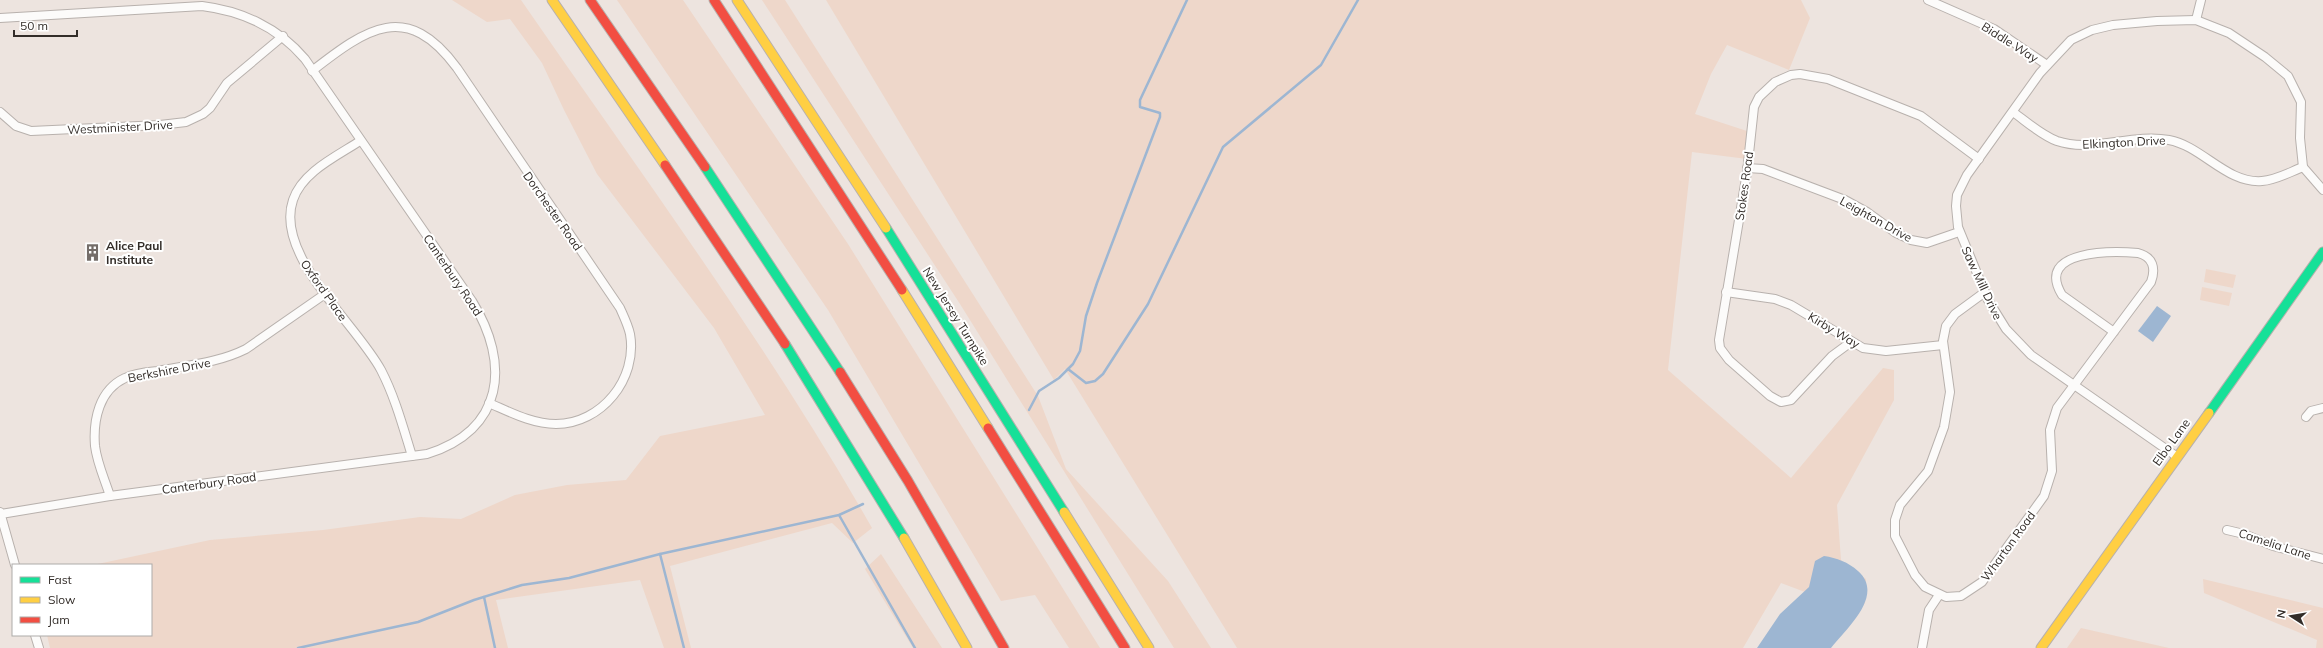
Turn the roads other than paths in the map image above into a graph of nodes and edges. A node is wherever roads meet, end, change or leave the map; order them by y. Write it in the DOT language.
graph roads {
  1 [pos="552,0"];
  2 [pos="590,0"];
  3 [pos="714,0"];
  4 [pos="737,0"];
  5 [pos="1928,0"];
  6 [pos="2201,0"];
  7 [pos="0,18"];
  8 [pos="2196,20"];
  9 [pos="283,36"];
  10 [pos="2046,65"];
  11 [pos="312,71"];
  12 [pos="0,112"];
  13 [pos="2013,112"];
  14 [pos="360,141"];
  15 [pos="1979,159"];
  16 [pos="2303,167"];
  17 [pos="1747,168"];
  18 [pos="2323,190"];
  19 [pos="1959,232"];
  20 [pos="2323,252"];
  21 [pos="1726,292"];
  22 [pos="1985,292"];
  23 [pos="325,294"];
  24 [pos="2114,332"];
  25 [pos="1851,342"];
  26 [pos="1944,345"];
  27 [pos="2074,385"];
  28 [pos="489,403"];
  29 [pos="2323,408"];
  30 [pos="2306,417"];
  31 [pos="412,456"];
  32 [pos="2176,456"];
  33 [pos="110,496"];
  34 [pos="0,513"];
  35 [pos="2227,530"];
  36 [pos="2323,559"];
  37 [pos="15,564"];
  38 [pos="1939,595"];
  39 [pos="35,636"];
  40 [pos="39,648"];
  41 [pos="967,648"];
  42 [pos="1004,648"];
  43 [pos="1125,648"];
  44 [pos="1149,648"];
  45 [pos="1922,648"];
  46 [pos="2041,648"];
  1 -- 41 [label="main road"];
  2 -- 42 [label="main road"];
  3 -- 43 [label="main road"];
  4 -- 44 [label="main road, New Jersey Turnpike"];
  5 -- 10 [label="street, Biddle Way"];
  6 -- 8 [label="street"];
  7 -- 9 [label="street, Canterbury Road"];
  8 -- 10 [label="street"];
  8 -- 16 [label="street"];
  9 -- 11 [label="street, Canterbury Road"];
  9 -- 12 [label="street, Westminister Drive"];
  10 -- 13 [label="street, Saw Mill Drive"];
  11 -- 14 [label="street, Canterbury Road"];
  11 -- 28 [label="street, Dorchester Road"];
  13 -- 15 [label="street, Saw Mill Drive"];
  13 -- 16 [label="street, Elkington Drive"];
  14 -- 23 [label="street, Oxford Place"];
  14 -- 28 [label="street, Canterbury Road"];
  15 -- 17 [label="street, Stokes Road"];
  15 -- 19 [label="street, Saw Mill Drive"];
  16 -- 18 [label="street"];
  17 -- 19 [label="street, Leighton Drive"];
  17 -- 21 [label="street, Stokes Road"];
  19 -- 22 [label="street, Saw Mill Drive"];
  20 -- 32 [label="main road, Elbo Lane"];
  21 -- 25 [label="street, Kirby Way"];
  21 -- 25 [label="street, Stokes Road"];
  22 -- 26 [label="street, Wharton Road"];
  22 -- 27 [label="street, Saw Mill Drive"];
  23 -- 31 [label="street, Oxford Place"];
  23 -- 33 [label="street, Berkshire Drive"];
  24 -- 24 [label="street, Wharton Road"];
  24 -- 27 [label="street, Wharton Road"];
  25 -- 26 [label="street, Kirby Way"];
  26 -- 38 [label="street, Wharton Road"];
  27 -- 32 [label="street, Saw Mill Drive"];
  27 -- 38 [label="street, Wharton Road"];
  28 -- 31 [label="street, Canterbury Road"];
  29 -- 30 [label="street"];
  31 -- 33 [label="street, Canterbury Road"];
  32 -- 46 [label="main road, Elbo Lane"];
  33 -- 34 [label="street, Canterbury Road"];
  34 -- 37 [label="street"];
  35 -- 36 [label="street, Camelia Lane"];
  38 -- 45 [label="street"];
  39 -- 40 [label="street"];
}
